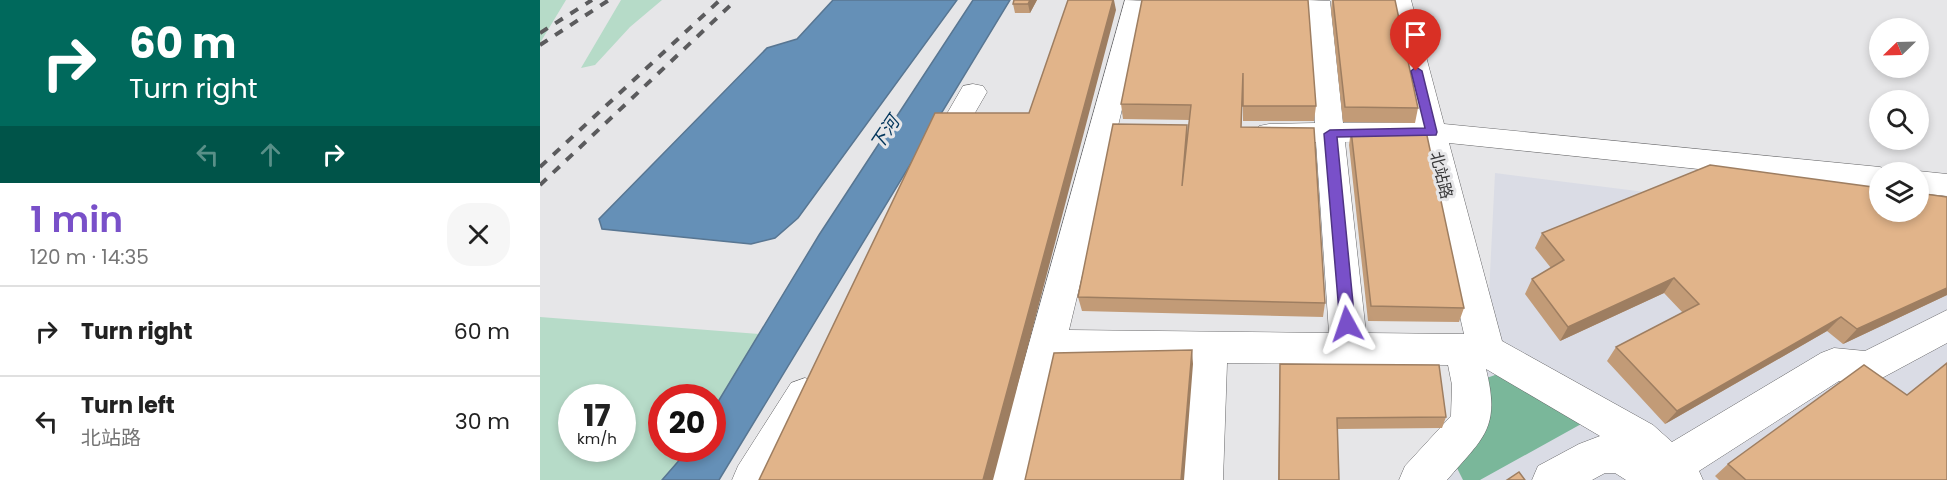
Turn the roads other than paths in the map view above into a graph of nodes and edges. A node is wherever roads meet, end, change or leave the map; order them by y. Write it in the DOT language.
graph roads {
  1 [pos="1137,1"];
  2 [pos="1318,1"];
  3 [pos="1391,1"];
  4 [pos="972,92"];
  5 [pos="955,124"];
  6 [pos="1431,132"];
  7 [pos="1254,133"];
  8 [pos="1330,134"];
  9 [pos="1869,177"];
  10 [pos="1929,183"];
  11 [pos="1947,185"];
  12 [pos="1947,325"];
  13 [pos="1047,345"];
  14 [pos="1209,346"];
  15 [pos="1349,348"];
  16 [pos="1475,350"];
  17 [pos="820,370"];
  18 [pos="1668,476"];
  19 [pos="753,480"];
  20 [pos="1012,480"];
  21 [pos="1202,480"];
  22 [pos="1420,480"];
  23 [pos="1553,480"];
  1 -- 13 [label="street"];
  2 -- 8 [label="street"];
  3 -- 6 [label="street, 北站路"];
  4 -- 5 [label="street"];
  6 -- 8 [label="street"];
  6 -- 9 [label="street"];
  6 -- 16 [label="street, 北站路"];
  7 -- 8 [label="street"];
  8 -- 15 [label="street"];
  10 -- 11 [label="street"];
  12 -- 18 [label="street"];
  13 -- 14 [label="street"];
  13 -- 20 [label="street"];
  14 -- 15 [label="street"];
  14 -- 21 [label="street"];
  15 -- 16 [label="street"];
  16 -- 18 [label="street"];
  16 -- 22 [label="street, 北站路"];
  17 -- 19 [label="street"];
  18 -- 23 [label="street"];
}
